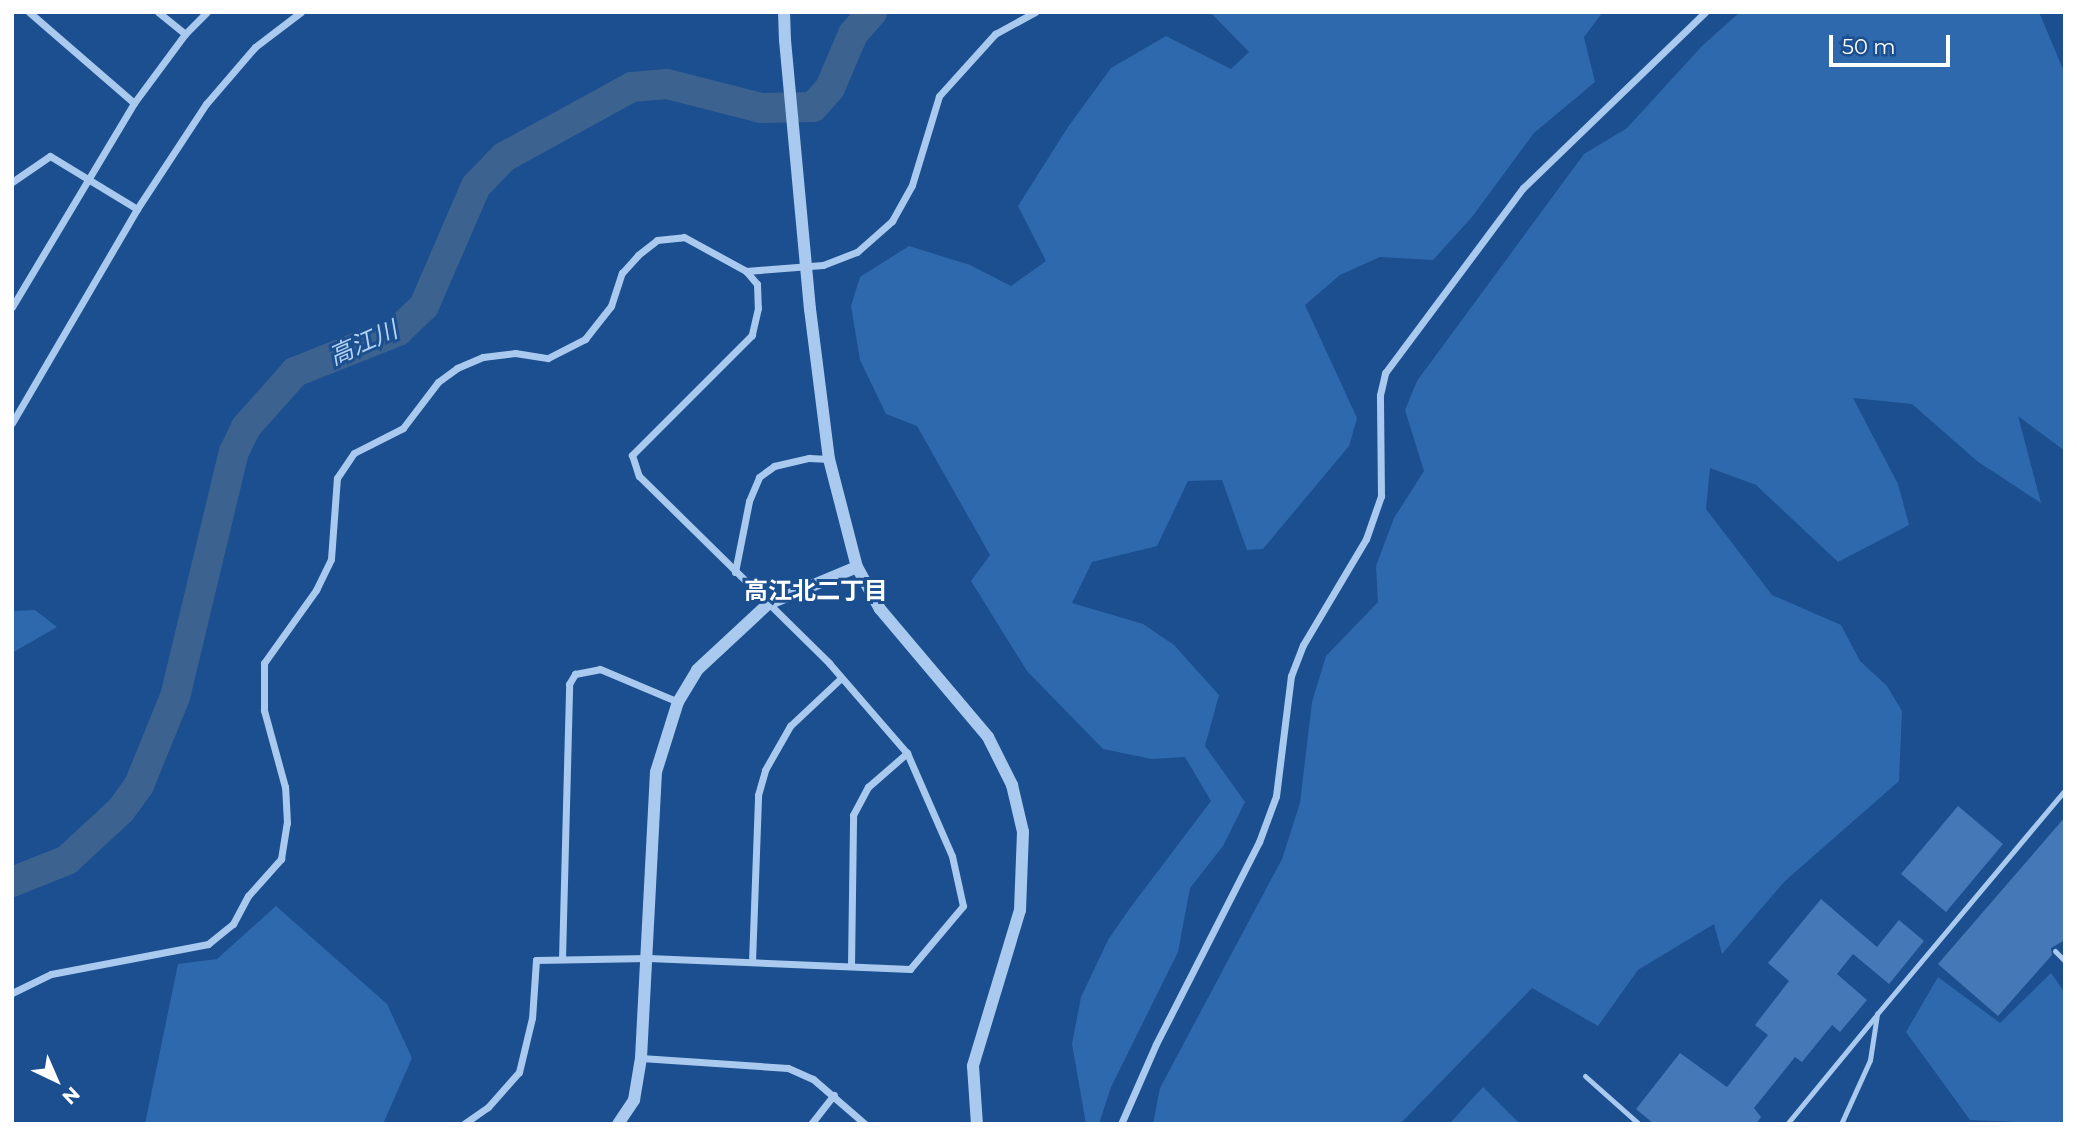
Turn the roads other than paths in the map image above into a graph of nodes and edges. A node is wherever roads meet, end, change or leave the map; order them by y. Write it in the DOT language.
graph roads {
  1 [pos="29,12"];
  2 [pos="158,12"];
  3 [pos="207,12"];
  4 [pos="301,12"];
  5 [pos="783,12"];
  6 [pos="1035,12"];
  7 [pos="1705,12"];
  8 [pos="185,33"];
  9 [pos="134,103"];
  10 [pos="90,180"];
  11 [pos="12,182"];
  12 [pos="137,209"];
  13 [pos="746,271"];
  14 [pos="12,307"];
  15 [pos="12,423"];
  16 [pos="829,459"];
  17 [pos="857,568"];
  18 [pos="735,572"];
  19 [pos="768,604"];
  20 [pos="840,679"];
  21 [pos="678,702"];
  22 [pos="907,753"];
  23 [pos="2062,792"];
  24 [pos="2065,799"];
  25 [pos="2055,951"];
  26 [pos="648,958"];
  27 [pos="562,959"];
  28 [pos="2065,961"];
  29 [pos="752,962"];
  30 [pos="851,966"];
  31 [pos="12,993"];
  32 [pos="1877,1014"];
  33 [pos="642,1058"];
  34 [pos="1585,1076"];
  35 [pos="834,1094"];
  36 [pos="464,1124"];
  37 [pos="618,1124"];
  38 [pos="811,1124"];
  39 [pos="865,1124"];
  40 [pos="977,1124"];
  41 [pos="1121,1124"];
  42 [pos="1639,1124"];
  43 [pos="1787,1124"];
  44 [pos="1841,1124"];
  1 -- 9 [label="street"];
  2 -- 8 [label="street"];
  3 -- 8 [label="street"];
  4 -- 12 [label="street"];
  5 -- 16 [label="street, bridge"];
  6 -- 13 [label="street"];
  7 -- 41 [label="street"];
  8 -- 9 [label="street"];
  9 -- 10 [label="street"];
  10 -- 11 [label="street"];
  10 -- 12 [label="street"];
  10 -- 14 [label="street"];
  12 -- 15 [label="street"];
  13 -- 18 [label="street"];
  13 -- 31 [label="street"];
  16 -- 17 [label="street"];
  16 -- 18 [label="street"];
  17 -- 19 [label="street"];
  17 -- 40 [label="street"];
  18 -- 19 [label="street"];
  19 -- 20 [label="street"];
  19 -- 21 [label="street"];
  20 -- 22 [label="street"];
  20 -- 29 [label="street"];
  21 -- 26 [label="street"];
  21 -- 27 [label="street"];
  22 -- 30 [label="street"];
  22 -- 30 [label="street"];
  23 -- 24 [label="lane"];
  23 -- 32 [label="lane"];
  25 -- 28 [label="lane"];
  26 -- 27 [label="street"];
  26 -- 29 [label="street"];
  26 -- 33 [label="street"];
  27 -- 36 [label="street"];
  29 -- 30 [label="street"];
  32 -- 43 [label="lane"];
  32 -- 44 [label="lane"];
  33 -- 35 [label="street"];
  33 -- 37 [label="street"];
  34 -- 42 [label="lane"];
  35 -- 38 [label="street"];
  35 -- 39 [label="street"];
}
